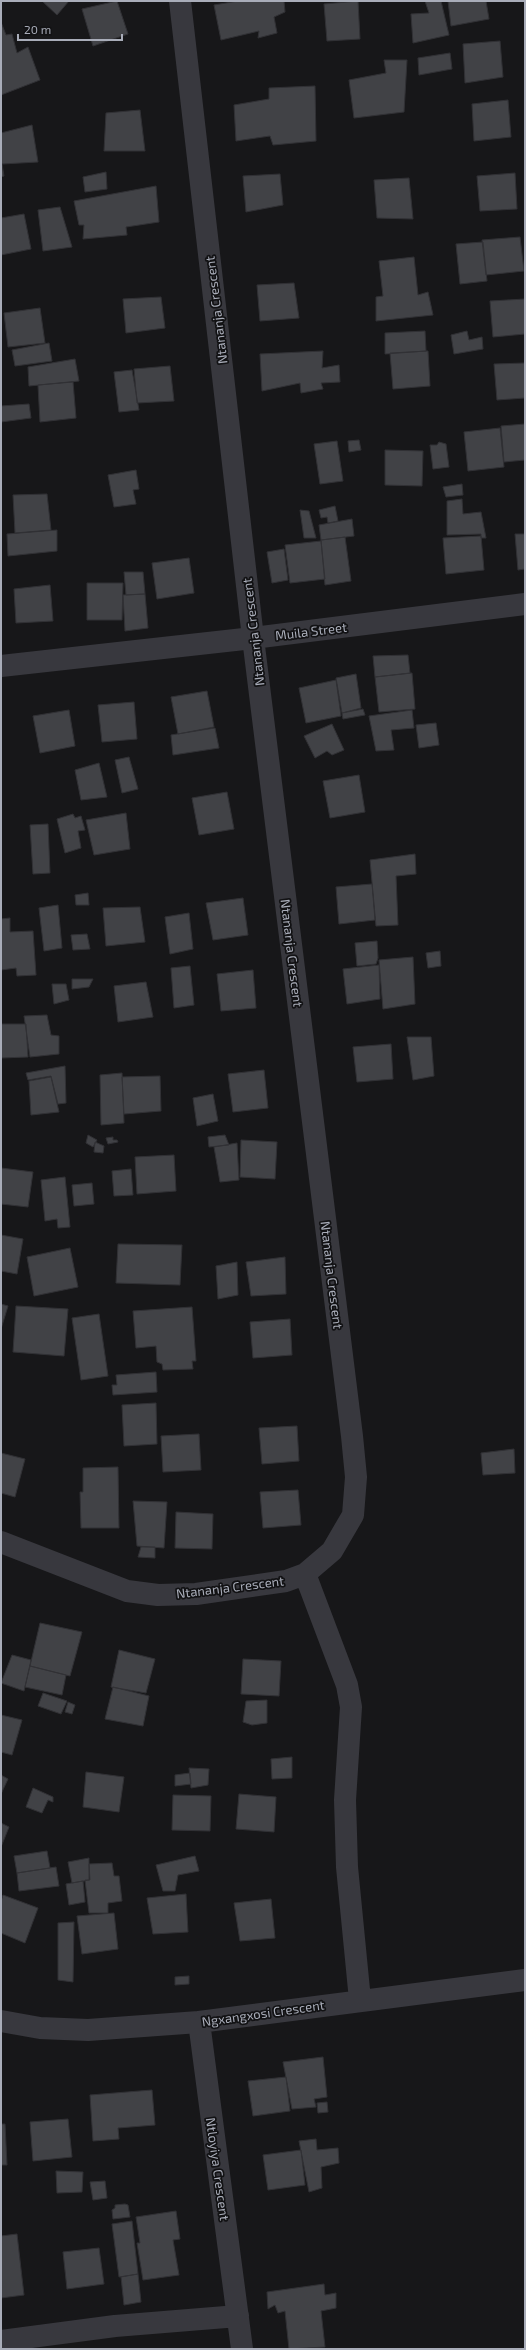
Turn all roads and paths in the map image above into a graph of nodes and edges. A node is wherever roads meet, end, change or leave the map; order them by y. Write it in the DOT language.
graph roads {
  1 [pos="180,1"];
  2 [pos="525,604"];
  3 [pos="253,638"];
  4 [pos="1,666"];
  5 [pos="1,1542"];
  6 [pos="305,1574"];
  7 [pos="525,1980"];
  8 [pos="360,2000"];
  9 [pos="1,2021"];
  10 [pos="199,2022"];
  11 [pos="238,2316"];
  12 [pos="1,2341"];
  13 [pos="242,2349"];
  1 -- 3 [label="street, Ntananja Crescent"];
  2 -- 3 [label="street, Muila Street"];
  3 -- 4 [label="street, Muila Street"];
  3 -- 6 [label="street, Ntananja Crescent"];
  5 -- 6 [label="street, Ntananja Crescent"];
  6 -- 8 [label="street"];
  7 -- 8 [label="street, Ngxangxosi Crescent"];
  8 -- 10 [label="street, Ngxangxosi Crescent"];
  9 -- 10 [label="street, Ngxangxosi Crescent"];
  10 -- 11 [label="street, Ntloyiya Crescent"];
  11 -- 12 [label="street"];
  11 -- 13 [label="street, Ntloyiya Crescent"];
}
